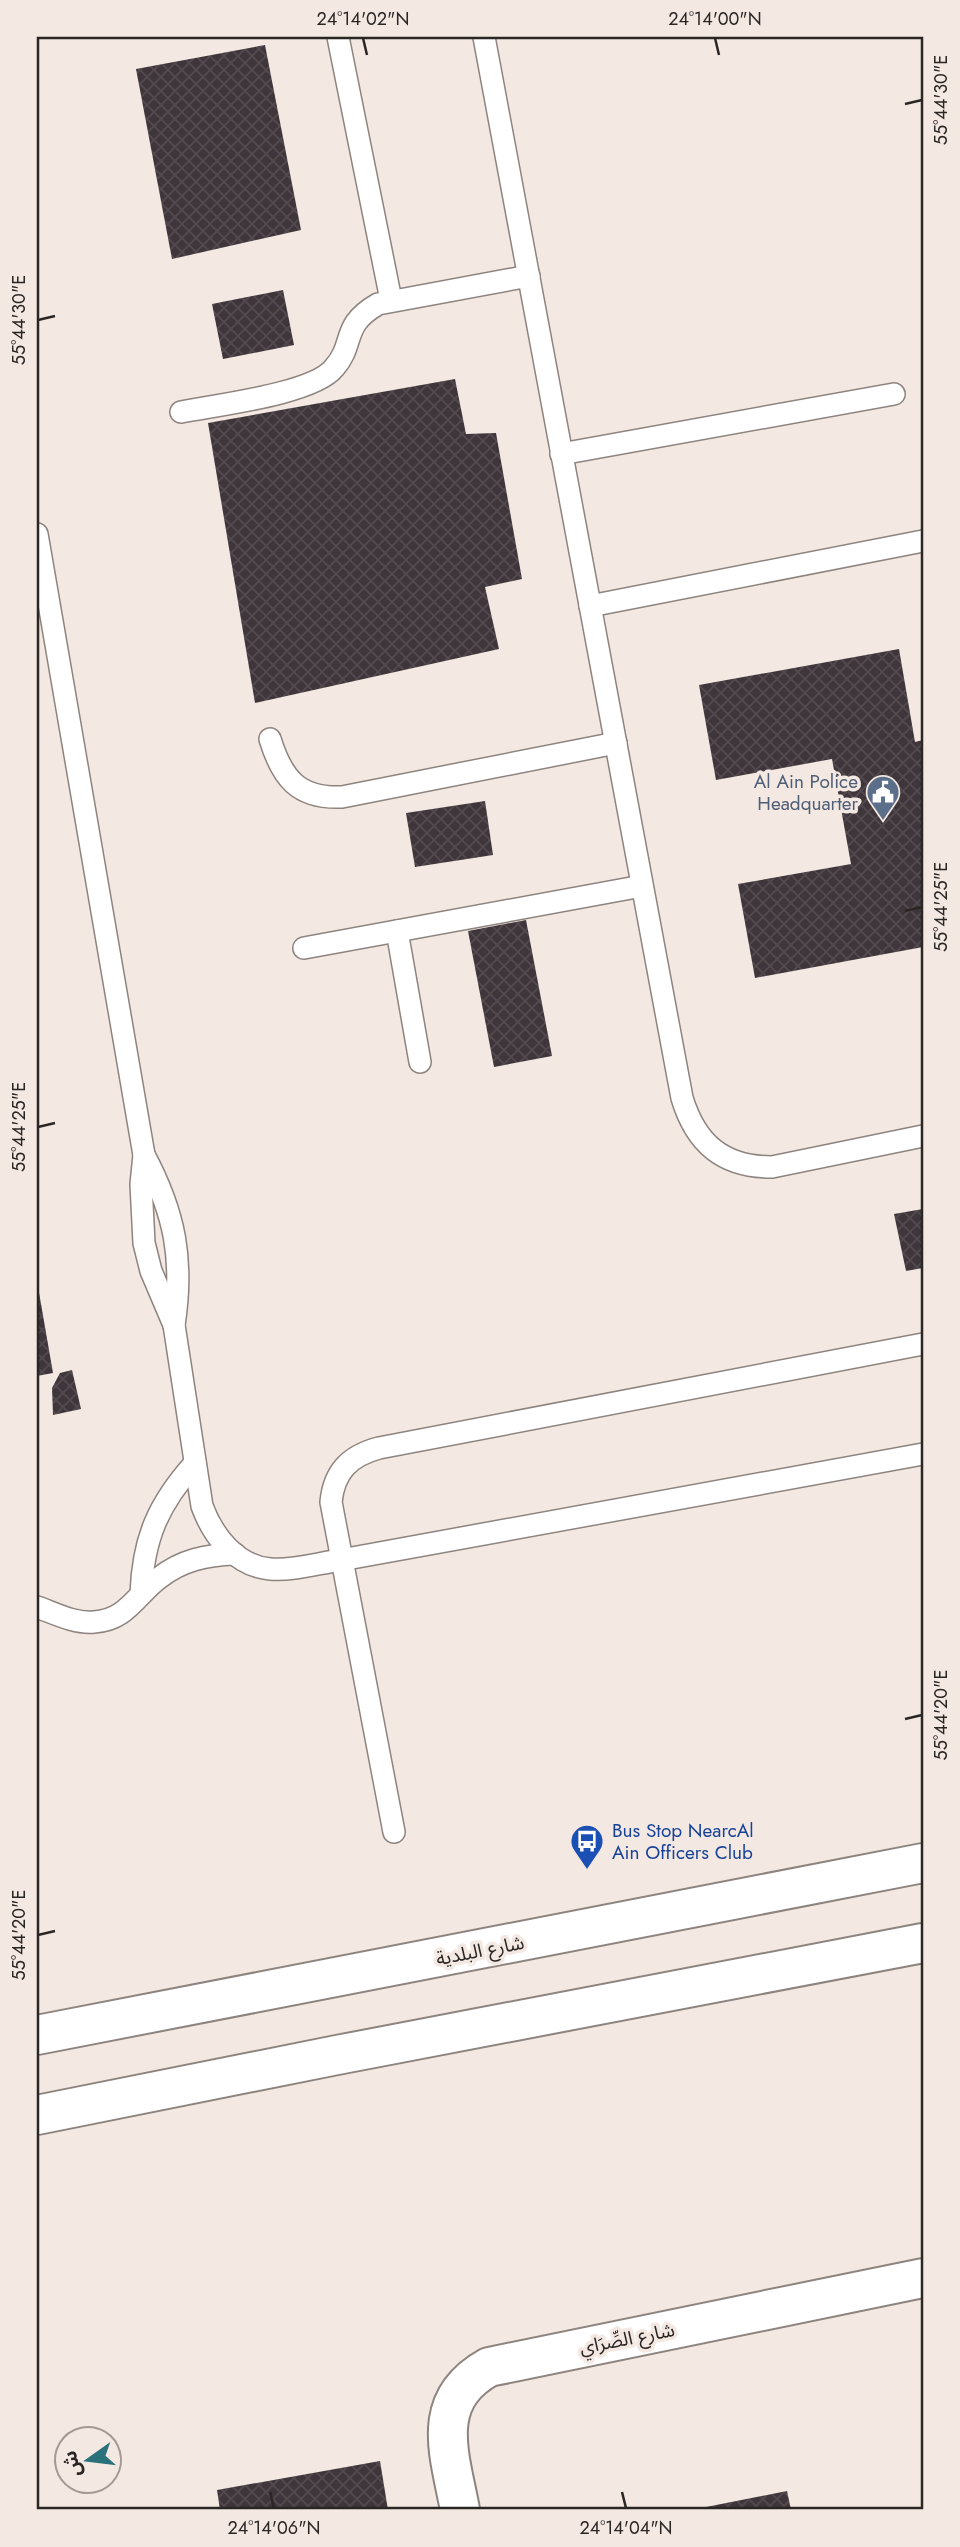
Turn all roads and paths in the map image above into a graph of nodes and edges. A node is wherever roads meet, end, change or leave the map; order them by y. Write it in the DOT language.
graph roads {
  1 [pos="338,37"];
  2 [pos="484,37"];
  3 [pos="529,276"];
  4 [pos="391,300"];
  5 [pos="894,394"];
  6 [pos="181,412"];
  7 [pos="561,454"];
  8 [pos="37,534"];
  9 [pos="923,541"];
  10 [pos="590,606"];
  11 [pos="43,608"];
  12 [pos="270,739"];
  13 [pos="616,743"];
  14 [pos="642,886"];
  15 [pos="397,932"];
  16 [pos="304,948"];
  17 [pos="420,1062"];
  18 [pos="923,1136"];
  19 [pos="144,1155"];
  20 [pos="174,1325"];
  21 [pos="923,1344"];
  22 [pos="923,1454"];
  23 [pos="195,1463"];
  24 [pos="235,1554"];
  25 [pos="341,1560"];
  26 [pos="141,1594"];
  27 [pos="37,1607"];
  28 [pos="394,1832"];
  29 [pos="923,1863"];
  30 [pos="923,1943"];
  31 [pos="37,2035"];
  32 [pos="37,2115"];
  33 [pos="923,2278"];
  34 [pos="460,2510"];
  1 -- 4 [label="lane"];
  2 -- 3 [label="lane"];
  3 -- 4 [label="lane"];
  3 -- 7 [label="lane"];
  4 -- 6 [label="lane"];
  5 -- 7 [label="lane"];
  7 -- 10 [label="lane"];
  8 -- 11 [label="lane"];
  9 -- 10 [label="lane"];
  10 -- 13 [label="lane"];
  11 -- 19 [label="lane"];
  12 -- 13 [label="lane"];
  13 -- 14 [label="lane"];
  14 -- 15 [label="lane"];
  14 -- 18 [label="lane"];
  15 -- 16 [label="lane"];
  15 -- 17 [label="lane"];
  19 -- 20 [label="lane"];
  19 -- 20 [label="lane"];
  20 -- 23 [label="lane"];
  21 -- 25 [label="lane"];
  22 -- 25 [label="lane"];
  23 -- 24 [label="lane"];
  23 -- 26 [label="lane"];
  24 -- 25 [label="lane"];
  24 -- 26 [label="lane"];
  25 -- 28 [label="lane"];
  26 -- 27 [label="lane"];
  29 -- 31 [label="main road, شارع البلدية"];
  30 -- 32 [label="main road"];
  33 -- 34 [label="main road, شارع الصِّرَاي"];
}
